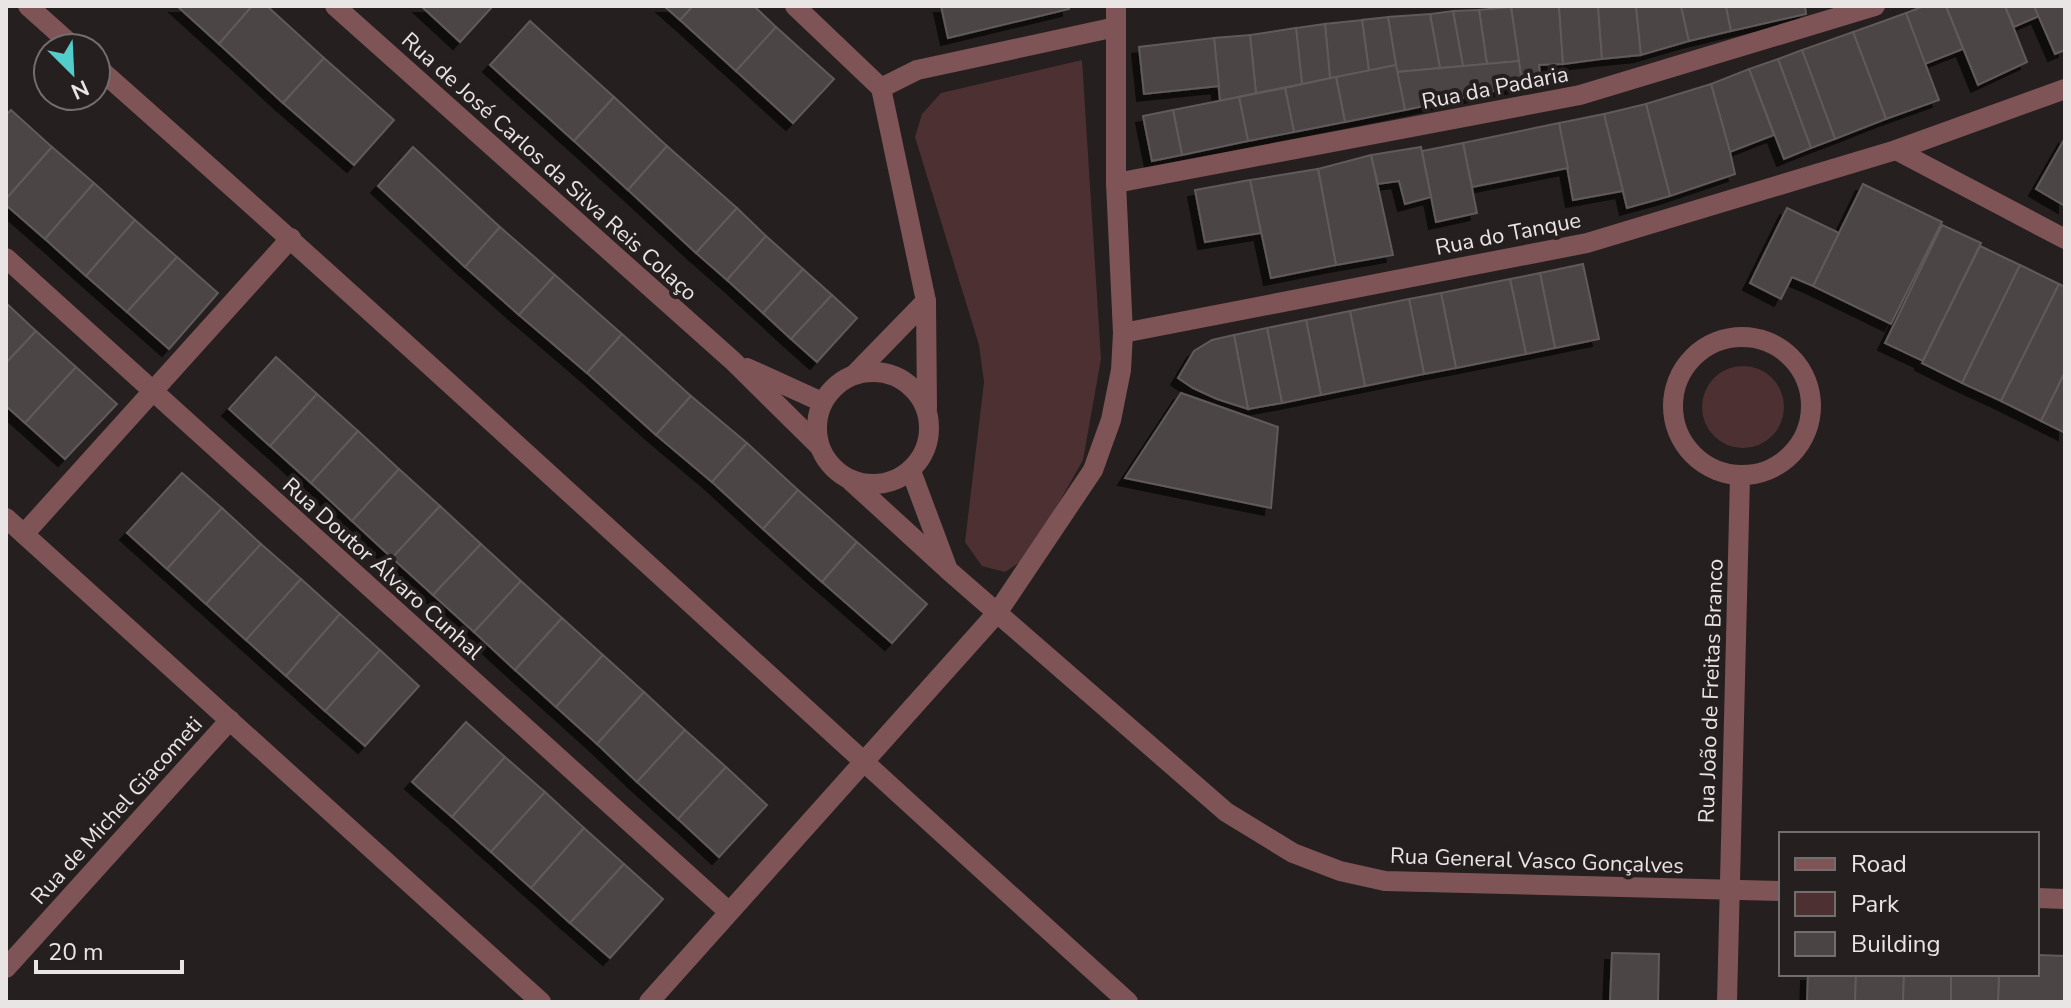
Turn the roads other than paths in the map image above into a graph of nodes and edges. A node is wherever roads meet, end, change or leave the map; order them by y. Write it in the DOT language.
graph roads {
  1 [pos="28,6"];
  2 [pos="335,6"];
  3 [pos="795,6"];
  4 [pos="1124,6"];
  5 [pos="1875,6"];
  6 [pos="1116,13"];
  7 [pos="57,32"];
  8 [pos="112,80"];
  9 [pos="881,88"];
  10 [pos="2065,89"];
  11 [pos="1896,150"];
  12 [pos="1116,183"];
  13 [pos="291,238"];
  14 [pos="2065,239"];
  15 [pos="6,258"];
  16 [pos="926,301"];
  17 [pos="1123,333"];
  18 [pos="733,361"];
  19 [pos="855,374"];
  20 [pos="153,393"];
  21 [pos="822,402"];
  22 [pos="927,410"];
  23 [pos="819,446"];
  24 [pos="911,471"];
  25 [pos="1740,477"];
  26 [pos="848,478"];
  27 [pos="6,518"];
  28 [pos="24,534"];
  29 [pos="948,570"];
  30 [pos="997,613"];
  31 [pos="230,720"];
  32 [pos="863,763"];
  33 [pos="1728,890"];
  34 [pos="1779,891"];
  35 [pos="2039,898"];
  36 [pos="2065,899"];
  37 [pos="729,912"];
  38 [pos="6,968"];
  39 [pos="541,1002"];
  40 [pos="649,1002"];
  41 [pos="1128,1002"];
  42 [pos="1727,1002"];
  1 -- 7 [label="street"];
  2 -- 18 [label="street, Rua de José Carlos da Silva Reis Colaço"];
  3 -- 9 [label="street"];
  4 -- 6 [label="street"];
  5 -- 12 [label="street, Rua da Padaria"];
  6 -- 9 [label="street"];
  6 -- 12 [label="street"];
  8 -- 13 [label="street"];
  9 -- 16 [label="street"];
  10 -- 11 [label="street, Rua do Tanque"];
  11 -- 14 [label="street"];
  11 -- 17 [label="street, Rua do Tanque"];
  12 -- 17 [label="street"];
  13 -- 20 [label="street"];
  13 -- 32 [label="street"];
  15 -- 20 [label="street, Rua Doutor Álvaro Cunhal"];
  16 -- 19 [label="street"];
  16 -- 22 [label="street"];
  17 -- 30 [label="street"];
  18 -- 21 [label="street"];
  18 -- 23 [label="street"];
  19 -- 21 [label="street"];
  19 -- 22 [label="street"];
  20 -- 28 [label="street"];
  20 -- 37 [label="street, Rua Doutor Álvaro Cunhal"];
  21 -- 23 [label="street"];
  22 -- 24 [label="street"];
  23 -- 26 [label="street"];
  24 -- 26 [label="street"];
  24 -- 29 [label="street"];
  25 -- 25 [label="street"];
  25 -- 33 [label="street, Rua João de Freitas Branco"];
  26 -- 29 [label="street, Rua General Vasco Gonçalves"];
  27 -- 28 [label="street"];
  28 -- 31 [label="street"];
  29 -- 30 [label="street, Rua General Vasco Gonçalves"];
  30 -- 32 [label="street"];
  30 -- 33 [label="street, Rua General Vasco Gonçalves"];
  31 -- 38 [label="street, Rua de Michel Giacometi"];
  31 -- 39 [label="street"];
  32 -- 37 [label="street"];
  32 -- 41 [label="street"];
  33 -- 34 [label="street, Rua General Vasco Gonçalves"];
  33 -- 42 [label="street, Rua João de Freitas Branco"];
  35 -- 36 [label="street"];
  37 -- 40 [label="street"];
}
